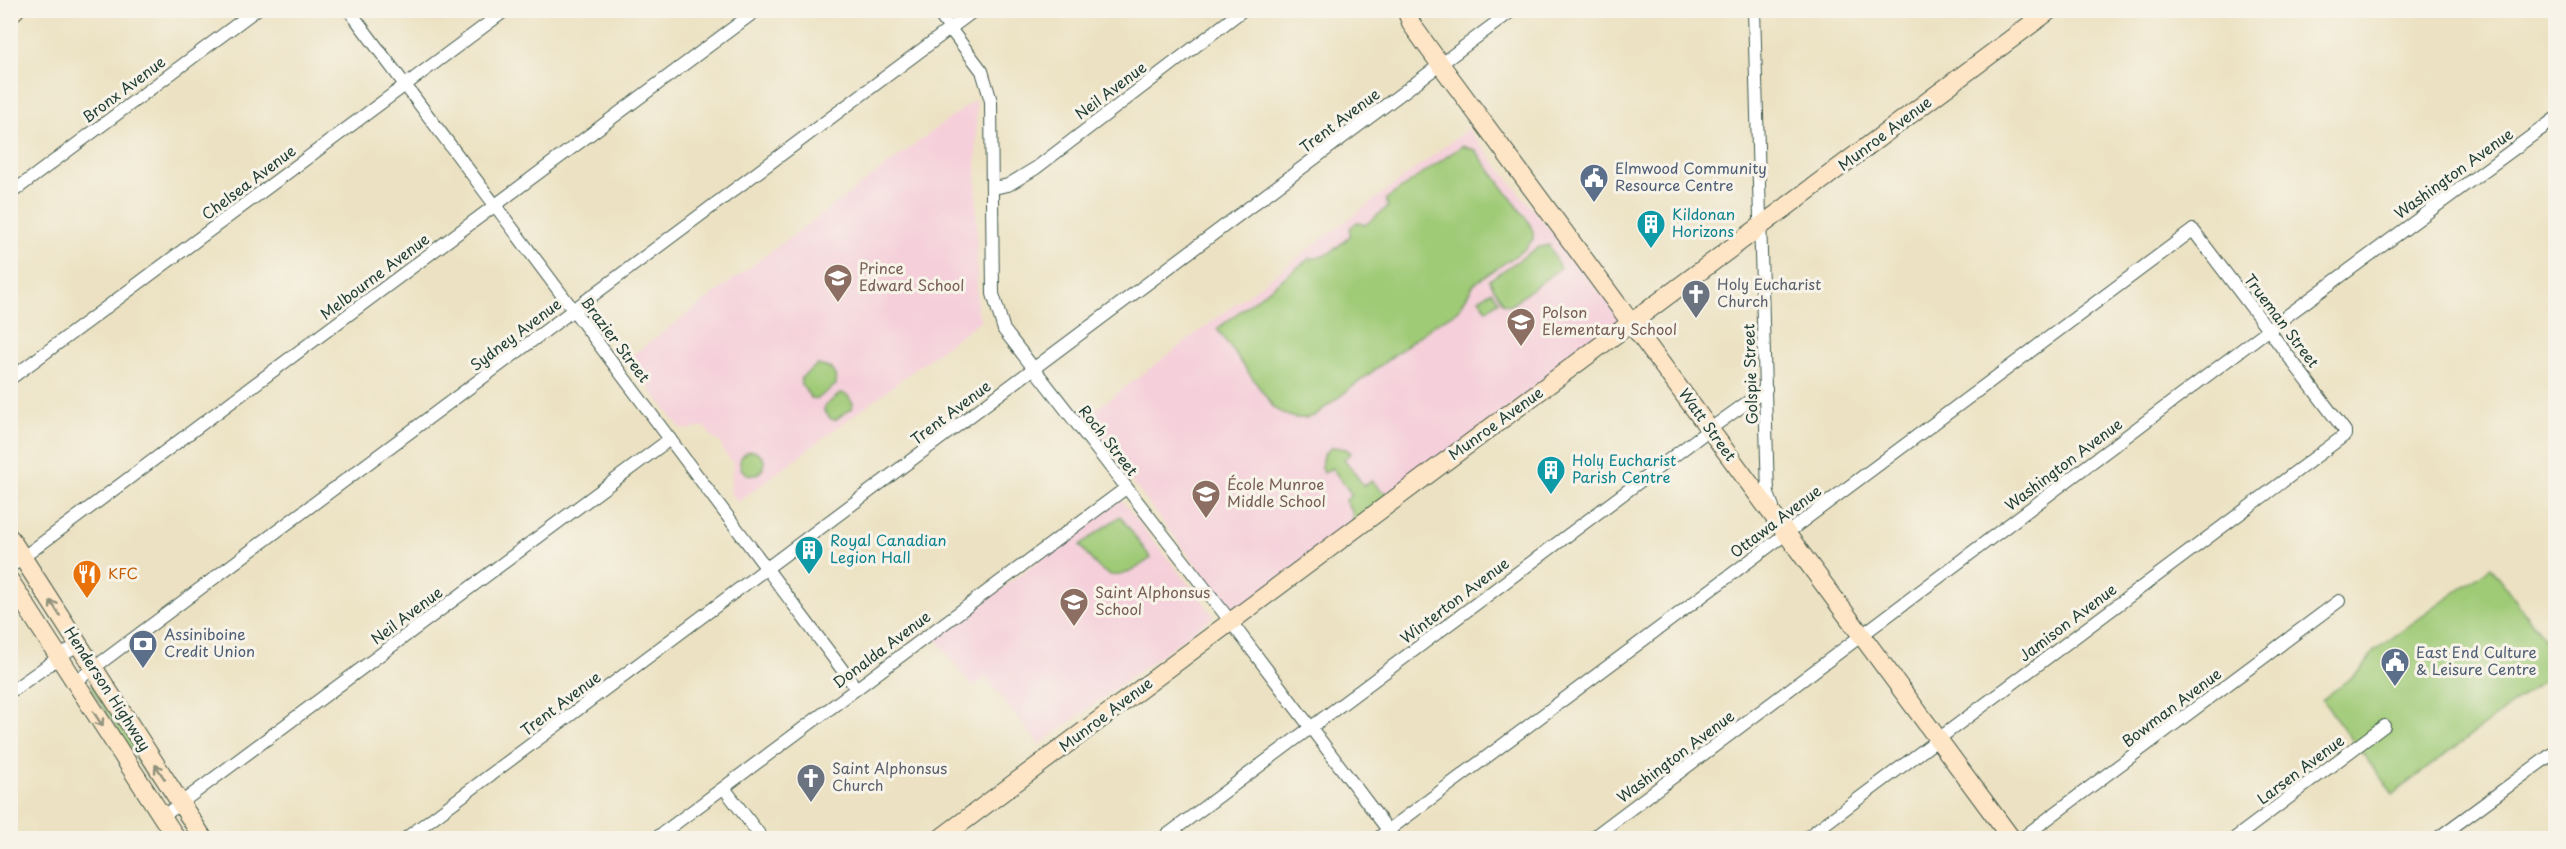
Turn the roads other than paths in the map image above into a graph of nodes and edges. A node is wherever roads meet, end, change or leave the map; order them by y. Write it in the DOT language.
graph roads {
  1 [pos="15,10"];
  2 [pos="256,10"];
  3 [pos="349,10"];
  4 [pos="506,10"];
  5 [pos="757,10"];
  6 [pos="936,10"];
  7 [pos="975,10"];
  8 [pos="1243,10"];
  9 [pos="1406,10"];
  10 [pos="1513,10"];
  11 [pos="1754,10"];
  12 [pos="2050,10"];
  13 [pos="10,14"];
  14 [pos="950,29"];
  15 [pos="1441,64"];
  16 [pos="405,86"];
  17 [pos="2556,118"];
  18 [pos="994,188"];
  19 [pos="10,194"];
  20 [pos="495,206"];
  21 [pos="1761,226"];
  22 [pos="2193,230"];
  23 [pos="574,310"];
  24 [pos="1634,324"];
  25 [pos="2269,329"];
  26 [pos="1034,370"];
  27 [pos="10,380"];
  28 [pos="1766,389"];
  29 [pos="1710,429"];
  30 [pos="2346,430"];
  31 [pos="670,439"];
  32 [pos="1126,488"];
  33 [pos="1782,526"];
  34 [pos="10,538"];
  35 [pos="17,563"];
  36 [pos="767,568"];
  37 [pos="10,581"];
  38 [pos="2339,601"];
  39 [pos="1231,622"];
  40 [pos="1863,636"];
  41 [pos="78,644"];
  42 [pos="58,658"];
  43 [pos="94,668"];
  44 [pos="75,682"];
  45 [pos="856,688"];
  46 [pos="10,692"];
  47 [pos="2384,726"];
  48 [pos="1311,729"];
  49 [pos="1938,740"];
  50 [pos="2556,751"];
  51 [pos="724,788"];
  52 [pos="181,804"];
  53 [pos="162,817"];
  54 [pos="196,836"];
  55 [pos="1386,836"];
  56 [pos="176,838"];
  57 [pos="406,838"];
  58 [pos="657,838"];
  59 [pos="762,838"];
  60 [pos="941,838"];
  61 [pos="1163,838"];
  62 [pos="1592,838"];
  63 [pos="1806,838"];
  64 [pos="2011,838"];
  65 [pos="2022,838"];
  66 [pos="2235,838"];
  67 [pos="2438,838"];
  1 -- 13 [label="main road"];
  2 -- 19 [label="street, Bronx Avenue"];
  3 -- 16 [label="street, Brazier Street"];
  4 -- 16 [label="street, Chelsea Avenue"];
  5 -- 20 [label="street, Melbourne Avenue"];
  6 -- 14 [label="street, Roch Street"];
  7 -- 14 [label="street, Sydney Avenue"];
  8 -- 18 [label="street, Neil Avenue"];
  9 -- 15 [label="main road, Watt Street"];
  10 -- 15 [label="street, Trent Avenue"];
  11 -- 21 [label="street, Golspie Street"];
  12 -- 21 [label="main road, Munroe Avenue"];
  14 -- 18 [label="street, Roch Street"];
  14 -- 23 [label="street, Sydney Avenue"];
  15 -- 24 [label="main road, Watt Street"];
  15 -- 26 [label="street, Trent Avenue"];
  16 -- 20 [label="street, Brazier Street"];
  16 -- 27 [label="street, Chelsea Avenue"];
  17 -- 25 [label="street, Washington Avenue"];
  18 -- 26 [label="street, Roch Street"];
  20 -- 23 [label="street, Brazier Street"];
  20 -- 35 [label="street, Melbourne Avenue"];
  21 -- 24 [label="main road, Munroe Avenue"];
  21 -- 28 [label="street, Golspie Street"];
  22 -- 25 [label="street, Trueman Street"];
  22 -- 33 [label="street, Ottawa Avenue"];
  23 -- 31 [label="street, Brazier Street"];
  23 -- 43 [label="street, Sydney Avenue"];
  24 -- 29 [label="main road, Watt Street"];
  24 -- 39 [label="main road, Munroe Avenue"];
  25 -- 30 [label="street, Trueman Street"];
  25 -- 40 [label="street, Washington Avenue"];
  26 -- 32 [label="street, Roch Street"];
  26 -- 36 [label="street, Trent Avenue"];
  28 -- 29 [label="street, Winterton Avenue"];
  28 -- 33 [label="street, Golspie Street"];
  29 -- 33 [label="main road, Watt Street"];
  29 -- 48 [label="street, Winterton Avenue"];
  30 -- 49 [label="street, Jamison Avenue"];
  31 -- 36 [label="street, Brazier Street"];
  31 -- 52 [label="street, Neil Avenue"];
  32 -- 39 [label="street, Roch Street"];
  32 -- 45 [label="street, Donalda Avenue"];
  33 -- 40 [label="main road, Watt Street"];
  33 -- 55 [label="street, Ottawa Avenue"];
  34 -- 35 [label="main road, Henderson Highway"];
  41 -- 35 [label="main road, Henderson Highway, one-way"];
  36 -- 45 [label="street, Brazier Street"];
  36 -- 57 [label="street, Trent Avenue"];
  37 -- 42 [label="main road, Henderson Highway"];
  38 -- 65 [label="street, Bowman Avenue"];
  39 -- 48 [label="street, Roch Street"];
  39 -- 60 [label="main road, Munroe Avenue"];
  40 -- 49 [label="main road, Watt Street"];
  40 -- 62 [label="street, Washington Avenue"];
  41 -- 42 [label="street"];
  41 -- 43 [label="main road, Henderson Highway"];
  42 -- 44 [label="main road, Henderson Highway"];
  42 -- 46 [label="street"];
  43 -- 44 [label="street, Sydney Avenue"];
  52 -- 43 [label="main road, Henderson Highway, one-way"];
  44 -- 53 [label="main road, Henderson Highway, one-way"];
  45 -- 51 [label="street, Donalda Avenue"];
  47 -- 66 [label="street, Larsen Avenue"];
  48 -- 55 [label="street, Roch Street"];
  48 -- 61 [label="street, Winterton Avenue"];
  49 -- 63 [label="street, Jamison Avenue"];
  49 -- 64 [label="main road, Watt Street"];
  50 -- 67 [label="street"];
  51 -- 58 [label="street, Donalda Avenue"];
  51 -- 59 [label="street"];
  52 -- 53 [label="street, Neil Avenue"];
  52 -- 54 [label="main road, Henderson Highway"];
  53 -- 56 [label="main road, Henderson Highway"];
}
